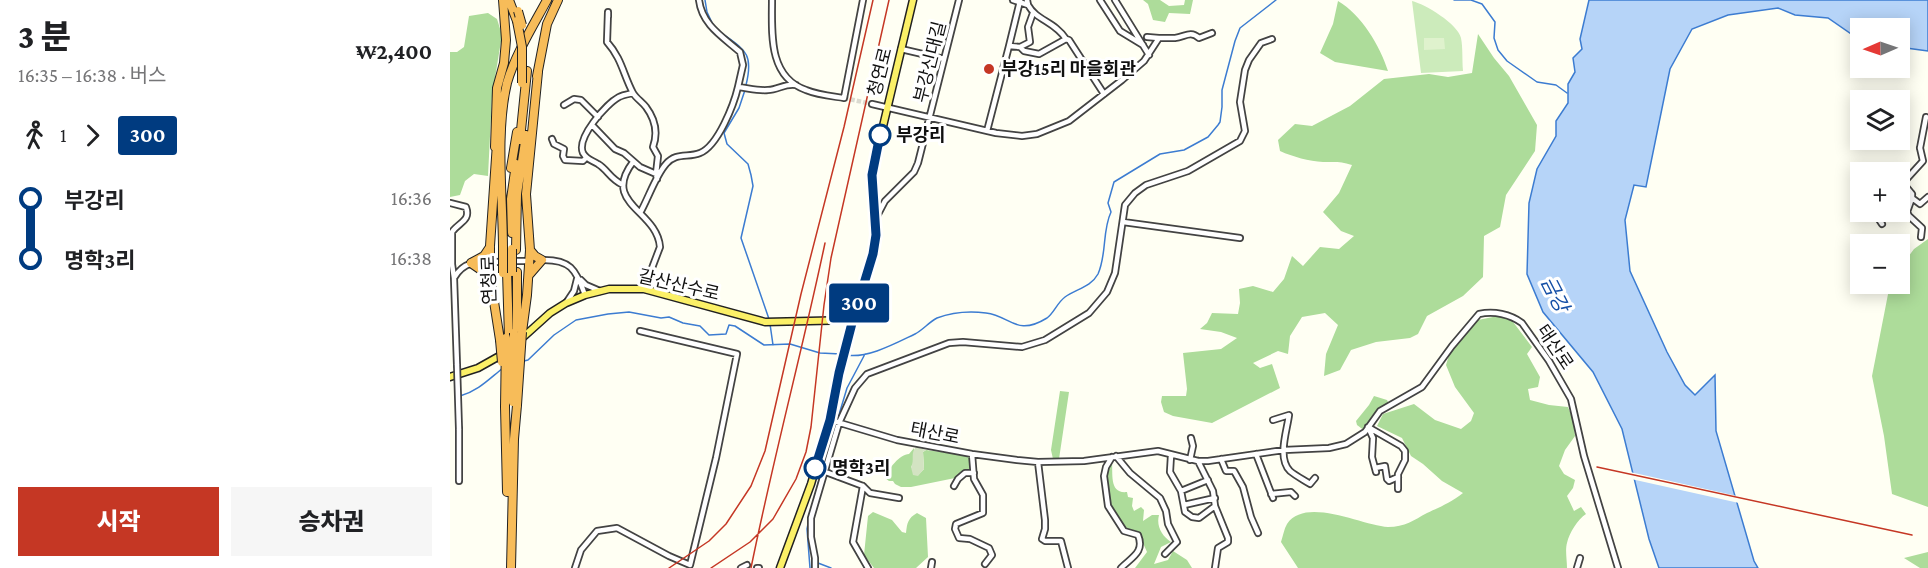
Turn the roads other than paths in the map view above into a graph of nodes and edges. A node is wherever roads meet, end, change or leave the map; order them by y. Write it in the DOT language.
graph roads {
  1 [pos="503,0"];
  2 [pos="509,0"];
  3 [pos="514,0"];
  4 [pos="548,0"];
  5 [pos="558,0"];
  6 [pos="699,0"];
  7 [pos="772,0"];
  8 [pos="863,0"];
  9 [pos="913,0"];
  10 [pos="959,0"];
  11 [pos="1013,0"];
  12 [pos="1100,0"];
  13 [pos="1116,1"];
  14 [pos="1020,2"];
  15 [pos="1027,2"];
  16 [pos="1105,10"];
  17 [pos="1032,14"];
  18 [pos="608,17"];
  19 [pos="1212,33"];
  20 [pos="1147,37"];
  21 [pos="1159,38"];
  22 [pos="1066,39"];
  23 [pos="1272,39"];
  24 [pos="1143,45"];
  25 [pos="1009,46"];
  26 [pos="1020,47"];
  27 [pos="901,50"];
  28 [pos="1149,55"];
  29 [pos="944,60"];
  30 [pos="538,72"];
  31 [pos="784,73"];
  32 [pos="507,85"];
  33 [pos="782,86"];
  34 [pos="797,86"];
  35 [pos="739,87"];
  36 [pos="633,93"];
  37 [pos="1104,94"];
  38 [pos="872,104"];
  39 [pos="564,105"];
  40 [pos="887,107"];
  41 [pos="598,117"];
  42 [pos="930,117"];
  43 [pos="1926,117"];
  44 [pos="592,125"];
  45 [pos="987,131"];
  46 [pos="552,139"];
  47 [pos="1928,147"];
  48 [pos="1920,148"];
  49 [pos="495,158"];
  50 [pos="586,158"];
  51 [pos="633,162"];
  52 [pos="1925,162"];
  53 [pos="657,176"];
  54 [pos="623,185"];
  55 [pos="1912,196"];
  56 [pos="1928,198"];
  57 [pos="450,203"];
  58 [pos="640,213"];
  59 [pos="875,221"];
  60 [pos="1123,222"];
  61 [pos="1928,225"];
  62 [pos="1922,228"];
  63 [pos="1921,237"];
  64 [pos="1240,238"];
  65 [pos="490,246"];
  66 [pos="510,250"];
  67 [pos="530,250"];
  68 [pos="542,260"];
  69 [pos="529,261"];
  70 [pos="491,262"];
  71 [pos="471,263"];
  72 [pos="510,272"];
  73 [pos="529,275"];
  74 [pos="490,276"];
  75 [pos="578,276"];
  76 [pos="454,278"];
  77 [pos="644,289"];
  78 [pos="600,291"];
  79 [pos="585,295"];
  80 [pos="566,303"];
  81 [pos="852,321"];
  82 [pos="640,331"];
  83 [pos="511,336"];
  84 [pos="450,377"];
  85 [pos="510,405"];
  86 [pos="831,420"];
  87 [pos="1274,420"];
  88 [pos="839,423"];
  89 [pos="1368,427"];
  90 [pos="1191,438"];
  91 [pos="1284,450"];
  92 [pos="972,454"];
  93 [pos="1171,454"];
  94 [pos="1256,454"];
  95 [pos="1114,457"];
  96 [pos="1221,459"];
  97 [pos="1190,460"];
  98 [pos="1198,461"];
  99 [pos="1038,462"];
  100 [pos="815,468"];
  101 [pos="825,472"];
  102 [pos="974,473"];
  103 [pos="1398,477"];
  104 [pos="1315,478"];
  105 [pos="1208,480"];
  106 [pos="459,481"];
  107 [pos="864,486"];
  108 [pos="954,486"];
  109 [pos="1398,489"];
  110 [pos="1181,491"];
  111 [pos="1295,496"];
  112 [pos="899,498"];
  113 [pos="1215,498"];
  114 [pos="1184,505"];
  115 [pos="1215,506"];
  116 [pos="1258,534"];
  117 [pos="1165,554"];
  118 [pos="1580,558"];
  119 [pos="985,564"];
  120 [pos="747,565"];
  121 [pos="692,566"];
  122 [pos="508,568"];
  123 [pos="575,568"];
  124 [pos="741,568"];
  125 [pos="780,568"];
  126 [pos="815,568"];
  127 [pos="868,568"];
  128 [pos="1068,568"];
  129 [pos="1121,568"];
  130 [pos="1215,568"];
  131 [pos="1577,568"];
  132 [pos="1618,568"];
  1 -- 49 [label="highway"];
  2 -- 66 [label="highway, 연청로, bridge"];
  3 -- 66 [label="highway, 연청로, bridge"];
  4 -- 32 [label="highway, 연청로"];
  5 -- 30 [label="highway, 연청로"];
  6 -- 35 [label="street"];
  7 -- 31 [label="street"];
  8 -- 34 [label="street"];
  9 -- 27 [label="main road, 청연로"];
  10 -- 29 [label="street, 부강신대길"];
  11 -- 14 [label="street"];
  12 -- 16 [label="street"];
  13 -- 16 [label="street"];
  13 -- 24 [label="street"];
  14 -- 15 [label="street"];
  14 -- 25 [label="street"];
  15 -- 17 [label="street"];
  16 -- 24 [label="street"];
  17 -- 22 [label="street"];
  17 -- 26 [label="street"];
  18 -- 36 [label="street"];
  19 -- 21 [label="street"];
  20 -- 21 [label="street"];
  21 -- 28 [label="street"];
  22 -- 26 [label="street"];
  22 -- 37 [label="street"];
  23 -- 60 [label="street"];
  24 -- 28 [label="street"];
  25 -- 26 [label="street"];
  25 -- 45 [label="street"];
  27 -- 29 [label="street"];
  27 -- 40 [label="main road, 청연로"];
  28 -- 37 [label="street"];
  29 -- 42 [label="street, 부강신대길"];
  30 -- 66 [label="highway, 연청로"];
  30 -- 67 [label="highway"];
  31 -- 33 [label="street"];
  31 -- 34 [label="street"];
  32 -- 49 [label="highway"];
  32 -- 66 [label="highway, 연청로"];
  33 -- 34 [label="street"];
  33 -- 35 [label="street"];
  35 -- 53 [label="street"];
  36 -- 41 [label="street"];
  36 -- 53 [label="street"];
  37 -- 45 [label="street"];
  38 -- 40 [label="street"];
  39 -- 41 [label="street"];
  40 -- 42 [label="street"];
  40 -- 59 [label="main road, 청연로"];
  41 -- 44 [label="street"];
  42 -- 45 [label="street"];
  42 -- 59 [label="street, 부강신대길"];
  43 -- 48 [label="street"];
  44 -- 50 [label="street"];
  44 -- 51 [label="street"];
  46 -- 50 [label="street"];
  47 -- 48 [label="street"];
  48 -- 52 [label="street"];
  49 -- 65 [label="highway"];
  50 -- 54 [label="street"];
  51 -- 53 [label="street"];
  51 -- 54 [label="street"];
  52 -- 55 [label="street"];
  53 -- 58 [label="street"];
  54 -- 58 [label="street"];
  55 -- 56 [label="street"];
  55 -- 62 [label="street"];
  57 -- 76 [label="street"];
  58 -- 77 [label="street"];
  59 -- 81 [label="main road, 청연로"];
  60 -- 64 [label="street"];
  60 -- 88 [label="street"];
  61 -- 62 [label="street"];
  62 -- 63 [label="street"];
  65 -- 70 [label="highway"];
  65 -- 71 [label="highway"];
  66 -- 72 [label="highway, 연청로"];
  66 -- 72 [label="highway, 연청로, bridge"];
  67 -- 68 [label="highway"];
  67 -- 69 [label="highway"];
  68 -- 69 [label="street"];
  68 -- 73 [label="highway"];
  68 -- 75 [label="street"];
  69 -- 70 [label="street"];
  69 -- 73 [label="highway"];
  70 -- 71 [label="street"];
  70 -- 74 [label="highway"];
  71 -- 74 [label="highway"];
  71 -- 76 [label="street"];
  72 -- 83 [label="highway, 연청로"];
  72 -- 83 [label="highway, 연청로"];
  73 -- 83 [label="highway"];
  74 -- 83 [label="highway"];
  75 -- 78 [label="street"];
  75 -- 79 [label="street"];
  75 -- 80 [label="street"];
  76 -- 106 [label="street, bridge"];
  77 -- 78 [label="main road, 갈산산수로"];
  77 -- 81 [label="main road, 갈산산수로"];
  78 -- 79 [label="main road, 갈산산수로"];
  79 -- 80 [label="main road, 갈산산수로"];
  80 -- 84 [label="main road, 갈산산수로"];
  81 -- 86 [label="main road, 청연로"];
  82 -- 121 [label="street"];
  83 -- 85 [label="highway, 연청로, bridge"];
  83 -- 85 [label="highway, 연청로, bridge"];
  85 -- 122 [label="highway, 연청로"];
  85 -- 122 [label="highway, 연청로"];
  86 -- 88 [label="street, 태산로"];
  86 -- 100 [label="main road, 청연로"];
  87 -- 91 [label="street"];
  88 -- 92 [label="street, 태산로"];
  88 -- 101 [label="street"];
  89 -- 91 [label="street, 태산로"];
  89 -- 103 [label="street"];
  89 -- 103 [label="street"];
  89 -- 132 [label="street, 태산로"];
  90 -- 97 [label="street"];
  91 -- 94 [label="street, 태산로"];
  91 -- 104 [label="street"];
  92 -- 99 [label="street, 태산로"];
  92 -- 102 [label="street"];
  93 -- 95 [label="street, 태산로"];
  93 -- 97 [label="street, 태산로"];
  93 -- 110 [label="street"];
  94 -- 96 [label="street, 태산로"];
  94 -- 111 [label="street"];
  95 -- 99 [label="street, 태산로"];
  95 -- 117 [label="street"];
  95 -- 129 [label="street"];
  96 -- 98 [label="street, 태산로"];
  96 -- 116 [label="street"];
  97 -- 98 [label="street, 태산로"];
  98 -- 105 [label="street"];
  99 -- 128 [label="street"];
  100 -- 101 [label="street"];
  100 -- 125 [label="main road, 청연로"];
  101 -- 107 [label="street"];
  101 -- 126 [label="street"];
  102 -- 108 [label="street"];
  102 -- 119 [label="street"];
  103 -- 109 [label="street"];
  105 -- 110 [label="street"];
  105 -- 113 [label="street"];
  107 -- 112 [label="street"];
  107 -- 127 [label="street"];
  110 -- 114 [label="street"];
  113 -- 114 [label="street"];
  113 -- 115 [label="street"];
  114 -- 115 [label="street"];
  115 -- 130 [label="street"];
  118 -- 131 [label="street"];
  120 -- 124 [label="street"];
  121 -- 123 [label="street"];
}
